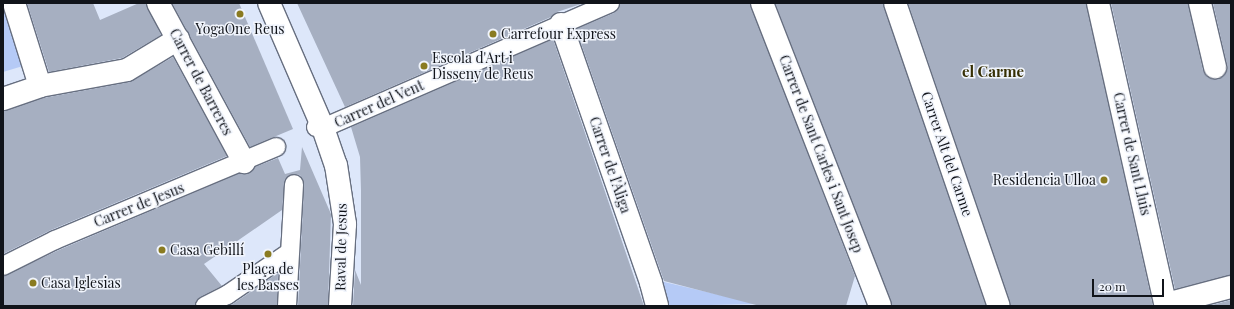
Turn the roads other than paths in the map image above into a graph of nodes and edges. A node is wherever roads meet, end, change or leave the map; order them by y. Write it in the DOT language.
graph roads {
  1 [pos="14,3"];
  2 [pos="158,3"];
  3 [pos="269,3"];
  4 [pos="610,3"];
  5 [pos="762,3"];
  6 [pos="894,3"];
  7 [pos="1098,3"];
  8 [pos="1200,3"];
  9 [pos="561,24"];
  10 [pos="178,39"];
  11 [pos="1215,66"];
  12 [pos="40,86"];
  13 [pos="3,99"];
  14 [pos="320,127"];
  15 [pos="276,147"];
  16 [pos="244,162"];
  17 [pos="294,184"];
  18 [pos="290,252"];
  19 [pos="3,266"];
  20 [pos="1231,287"];
  21 [pos="1166,305"];
  22 [pos="205,306"];
  23 [pos="287,306"];
  24 [pos="340,306"];
  25 [pos="657,306"];
  26 [pos="880,306"];
  27 [pos="999,306"];
  1 -- 12 [label="street"];
  2 -- 10 [label="street, Carrer de Barreres"];
  3 -- 14 [label="street, Raval de Jesus"];
  4 -- 9 [label="street, Carrer del Vent"];
  5 -- 26 [label="street, Carrer de Sant Carles i Sant Josep"];
  6 -- 27 [label="street, Carrer Alt del Carme"];
  7 -- 21 [label="street, Carrer de Sant Lluis"];
  8 -- 11 [label="street"];
  9 -- 14 [label="street, Carrer del Vent"];
  9 -- 25 [label="street, Carrer de l'Àliga"];
  10 -- 12 [label="street"];
  10 -- 16 [label="street, Carrer de Barreres"];
  12 -- 13 [label="street"];
  14 -- 24 [label="street, Raval de Jesus"];
  15 -- 16 [label="street, Carrer de Jesus"];
  16 -- 19 [label="street, Carrer de Jesus"];
  17 -- 18 [label="street"];
  18 -- 22 [label="street"];
  18 -- 23 [label="street"];
  20 -- 21 [label="street"];
}
